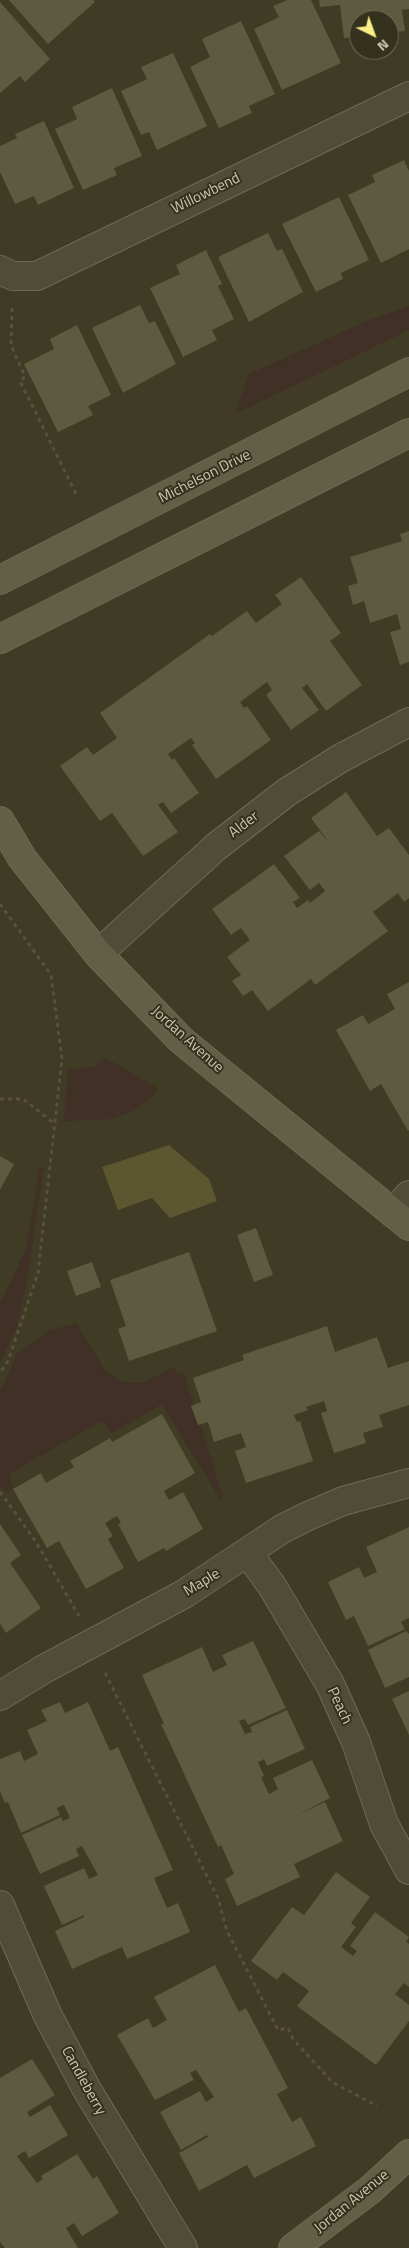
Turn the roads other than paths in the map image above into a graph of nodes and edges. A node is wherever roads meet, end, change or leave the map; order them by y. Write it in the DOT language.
graph roads {
  1 [pos="409,96"];
  2 [pos="6,273"];
  3 [pos="409,372"];
  4 [pos="409,433"];
  5 [pos="0,580"];
  6 [pos="0,639"];
  7 [pos="409,722"];
  8 [pos="0,820"];
  9 [pos="98,954"];
  10 [pos="404,1211"];
  11 [pos="409,1483"];
  12 [pos="248,1553"];
  13 [pos="0,1696"];
  14 [pos="409,1870"];
  15 [pos="0,1905"];
  16 [pos="409,2154"];
  17 [pos="184,2248"];
  18 [pos="293,2248"];
  1 -- 2 [label="street, Willowbend"];
  3 -- 5 [label="main road, Michelson Drive"];
  4 -- 6 [label="main road"];
  7 -- 9 [label="street, Alder"];
  8 -- 9 [label="main road, Jordan Avenue"];
  9 -- 10 [label="main road, Jordan Avenue"];
  11 -- 12 [label="street, Maple"];
  12 -- 13 [label="street, Maple"];
  12 -- 14 [label="street, Peach"];
  15 -- 17 [label="street, Candleberry"];
  16 -- 18 [label="main road, Jordan Avenue"];
}
